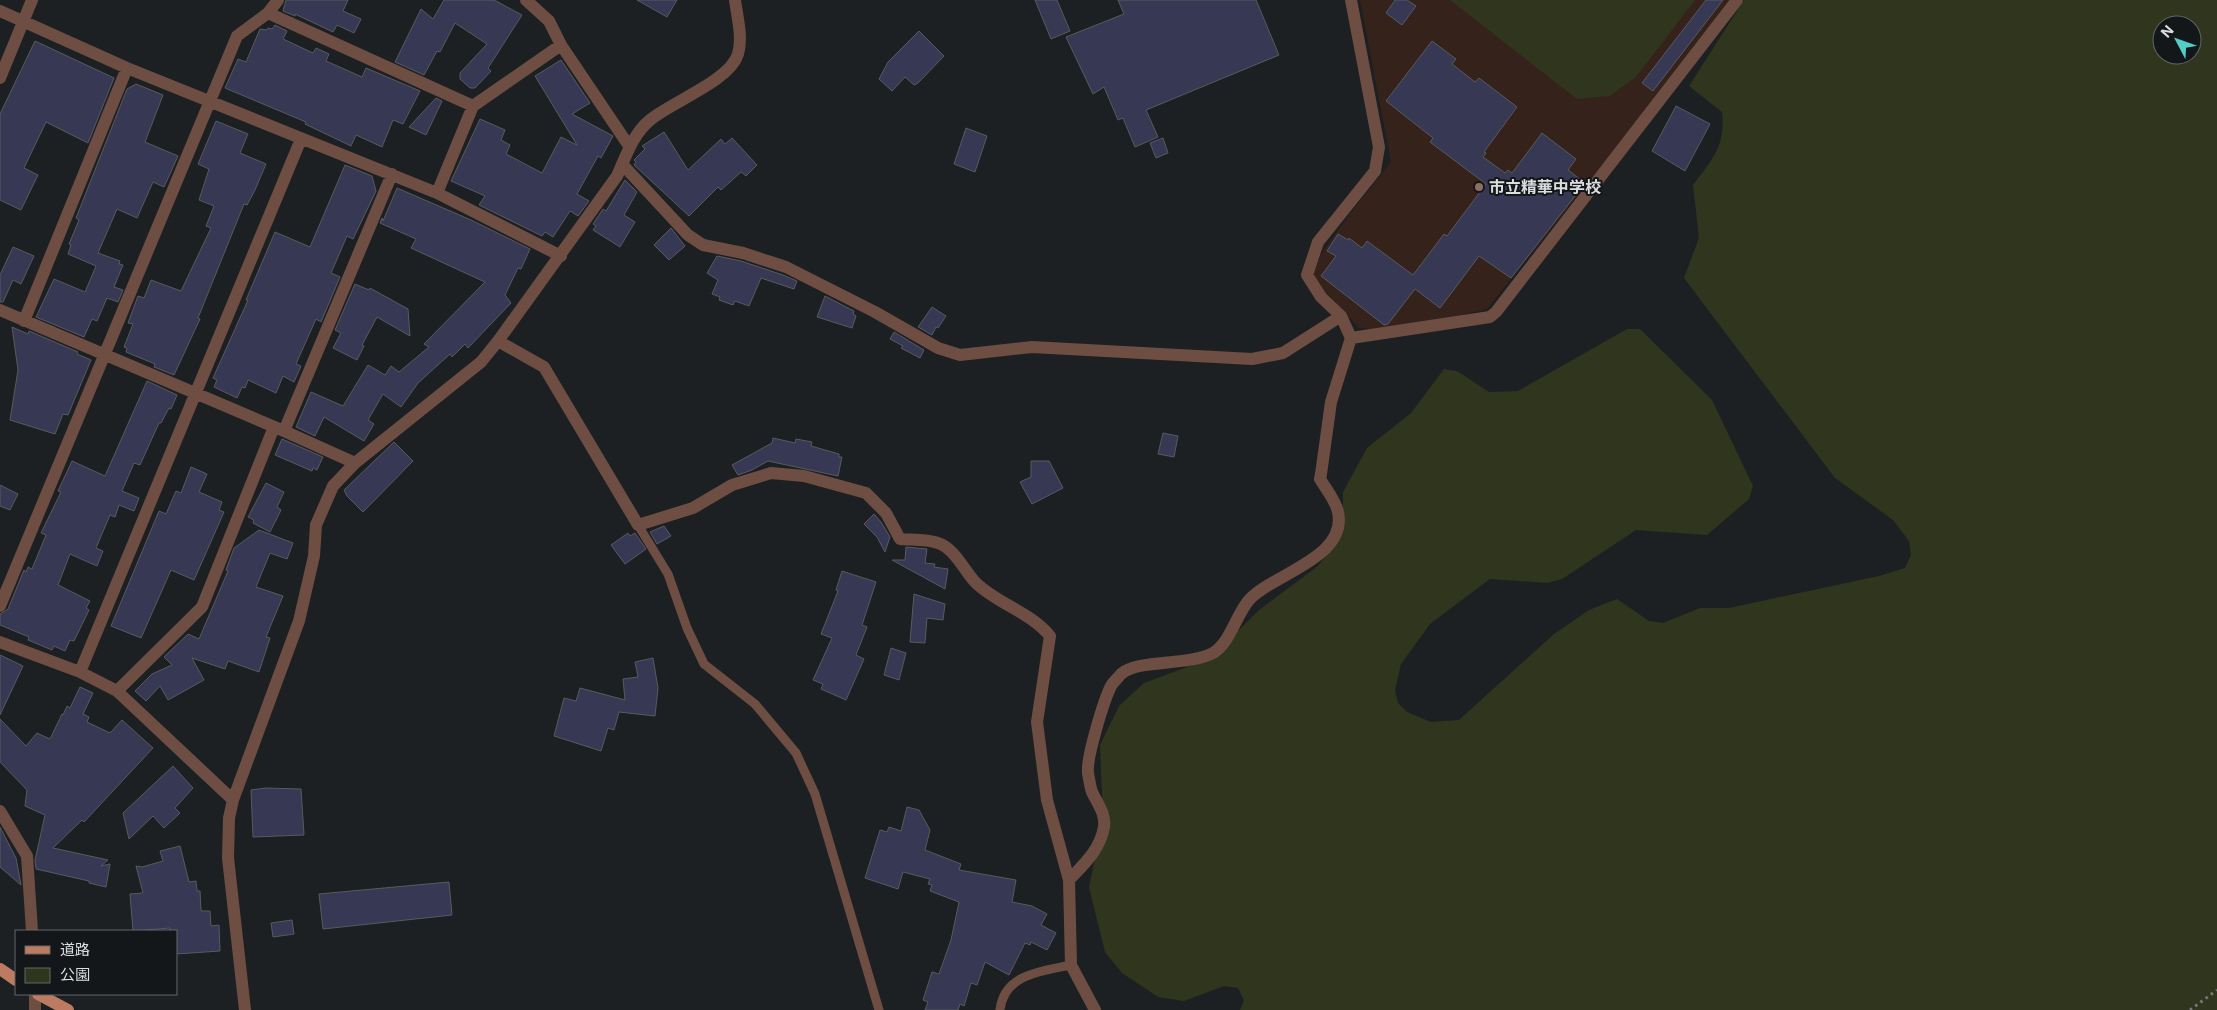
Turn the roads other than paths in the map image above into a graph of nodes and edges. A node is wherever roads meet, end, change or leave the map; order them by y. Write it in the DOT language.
graph roads {
  1 [pos="32,0"];
  2 [pos="278,0"];
  3 [pos="526,0"];
  4 [pos="735,0"];
  5 [pos="1351,0"];
  6 [pos="1737,0"];
  7 [pos="0,11"];
  8 [pos="268,14"];
  9 [pos="24,20"];
  10 [pos="562,45"];
  11 [pos="128,68"];
  12 [pos="0,78"];
  13 [pos="211,102"];
  14 [pos="473,106"];
  15 [pos="301,138"];
  16 [pos="629,146"];
  17 [pos="622,164"];
  18 [pos="392,174"];
  19 [pos="437,193"];
  20 [pos="561,256"];
  21 [pos="0,310"];
  22 [pos="1340,316"];
  23 [pos="24,320"];
  24 [pos="1351,338"];
  25 [pos="498,341"];
  26 [pos="104,355"];
  27 [pos="194,392"];
  28 [pos="279,429"];
  29 [pos="355,463"];
  30 [pos="638,525"];
  31 [pos="0,606"];
  32 [pos="0,642"];
  33 [pos="80,672"];
  34 [pos="117,691"];
  35 [pos="233,800"];
  36 [pos="0,811"];
  37 [pos="1069,880"];
  38 [pos="32,930"];
  39 [pos="1071,965"];
  40 [pos="0,969"];
  41 [pos="15,979"];
  42 [pos="37,995"];
  43 [pos="39,995"];
  44 [pos="35,1010"];
  45 [pos="68,1010"];
  46 [pos="245,1010"];
  47 [pos="879,1010"];
  48 [pos="1000,1010"];
  49 [pos="1095,1010"];
  1 -- 9 [label="street"];
  2 -- 8 [label="street"];
  3 -- 10 [label="street"];
  4 -- 16 [label="street"];
  5 -- 22 [label="street"];
  6 -- 24 [label="street"];
  7 -- 9 [label="street"];
  8 -- 13 [label="street"];
  8 -- 14 [label="street"];
  9 -- 11 [label="street"];
  9 -- 12 [label="street"];
  10 -- 14 [label="street"];
  10 -- 16 [label="street"];
  11 -- 13 [label="street"];
  11 -- 23 [label="street"];
  13 -- 15 [label="street"];
  13 -- 26 [label="street"];
  14 -- 19 [label="street"];
  15 -- 18 [label="street"];
  15 -- 27 [label="street"];
  16 -- 17 [label="street"];
  17 -- 20 [label="street"];
  17 -- 22 [label="street"];
  18 -- 19 [label="street"];
  18 -- 28 [label="street"];
  19 -- 20 [label="street"];
  20 -- 25 [label="street"];
  21 -- 23 [label="street"];
  22 -- 24 [label="street"];
  23 -- 26 [label="street"];
  24 -- 37 [label="street"];
  25 -- 29 [label="street"];
  25 -- 30 [label="street"];
  26 -- 27 [label="street"];
  26 -- 31 [label="street"];
  27 -- 28 [label="street"];
  27 -- 33 [label="street"];
  28 -- 29 [label="street"];
  28 -- 34 [label="street"];
  29 -- 35 [label="street"];
  30 -- 37 [label="street"];
  30 -- 47 [label="lane"];
  32 -- 33 [label="street"];
  33 -- 34 [label="street"];
  34 -- 35 [label="street"];
  35 -- 46 [label="street"];
  36 -- 38 [label="street"];
  37 -- 39 [label="street"];
  39 -- 48 [label="lane"];
  39 -- 49 [label="street"];
  40 -- 41 [label="main road"];
  42 -- 44 [label="street"];
  43 -- 45 [label="main road"];
}
